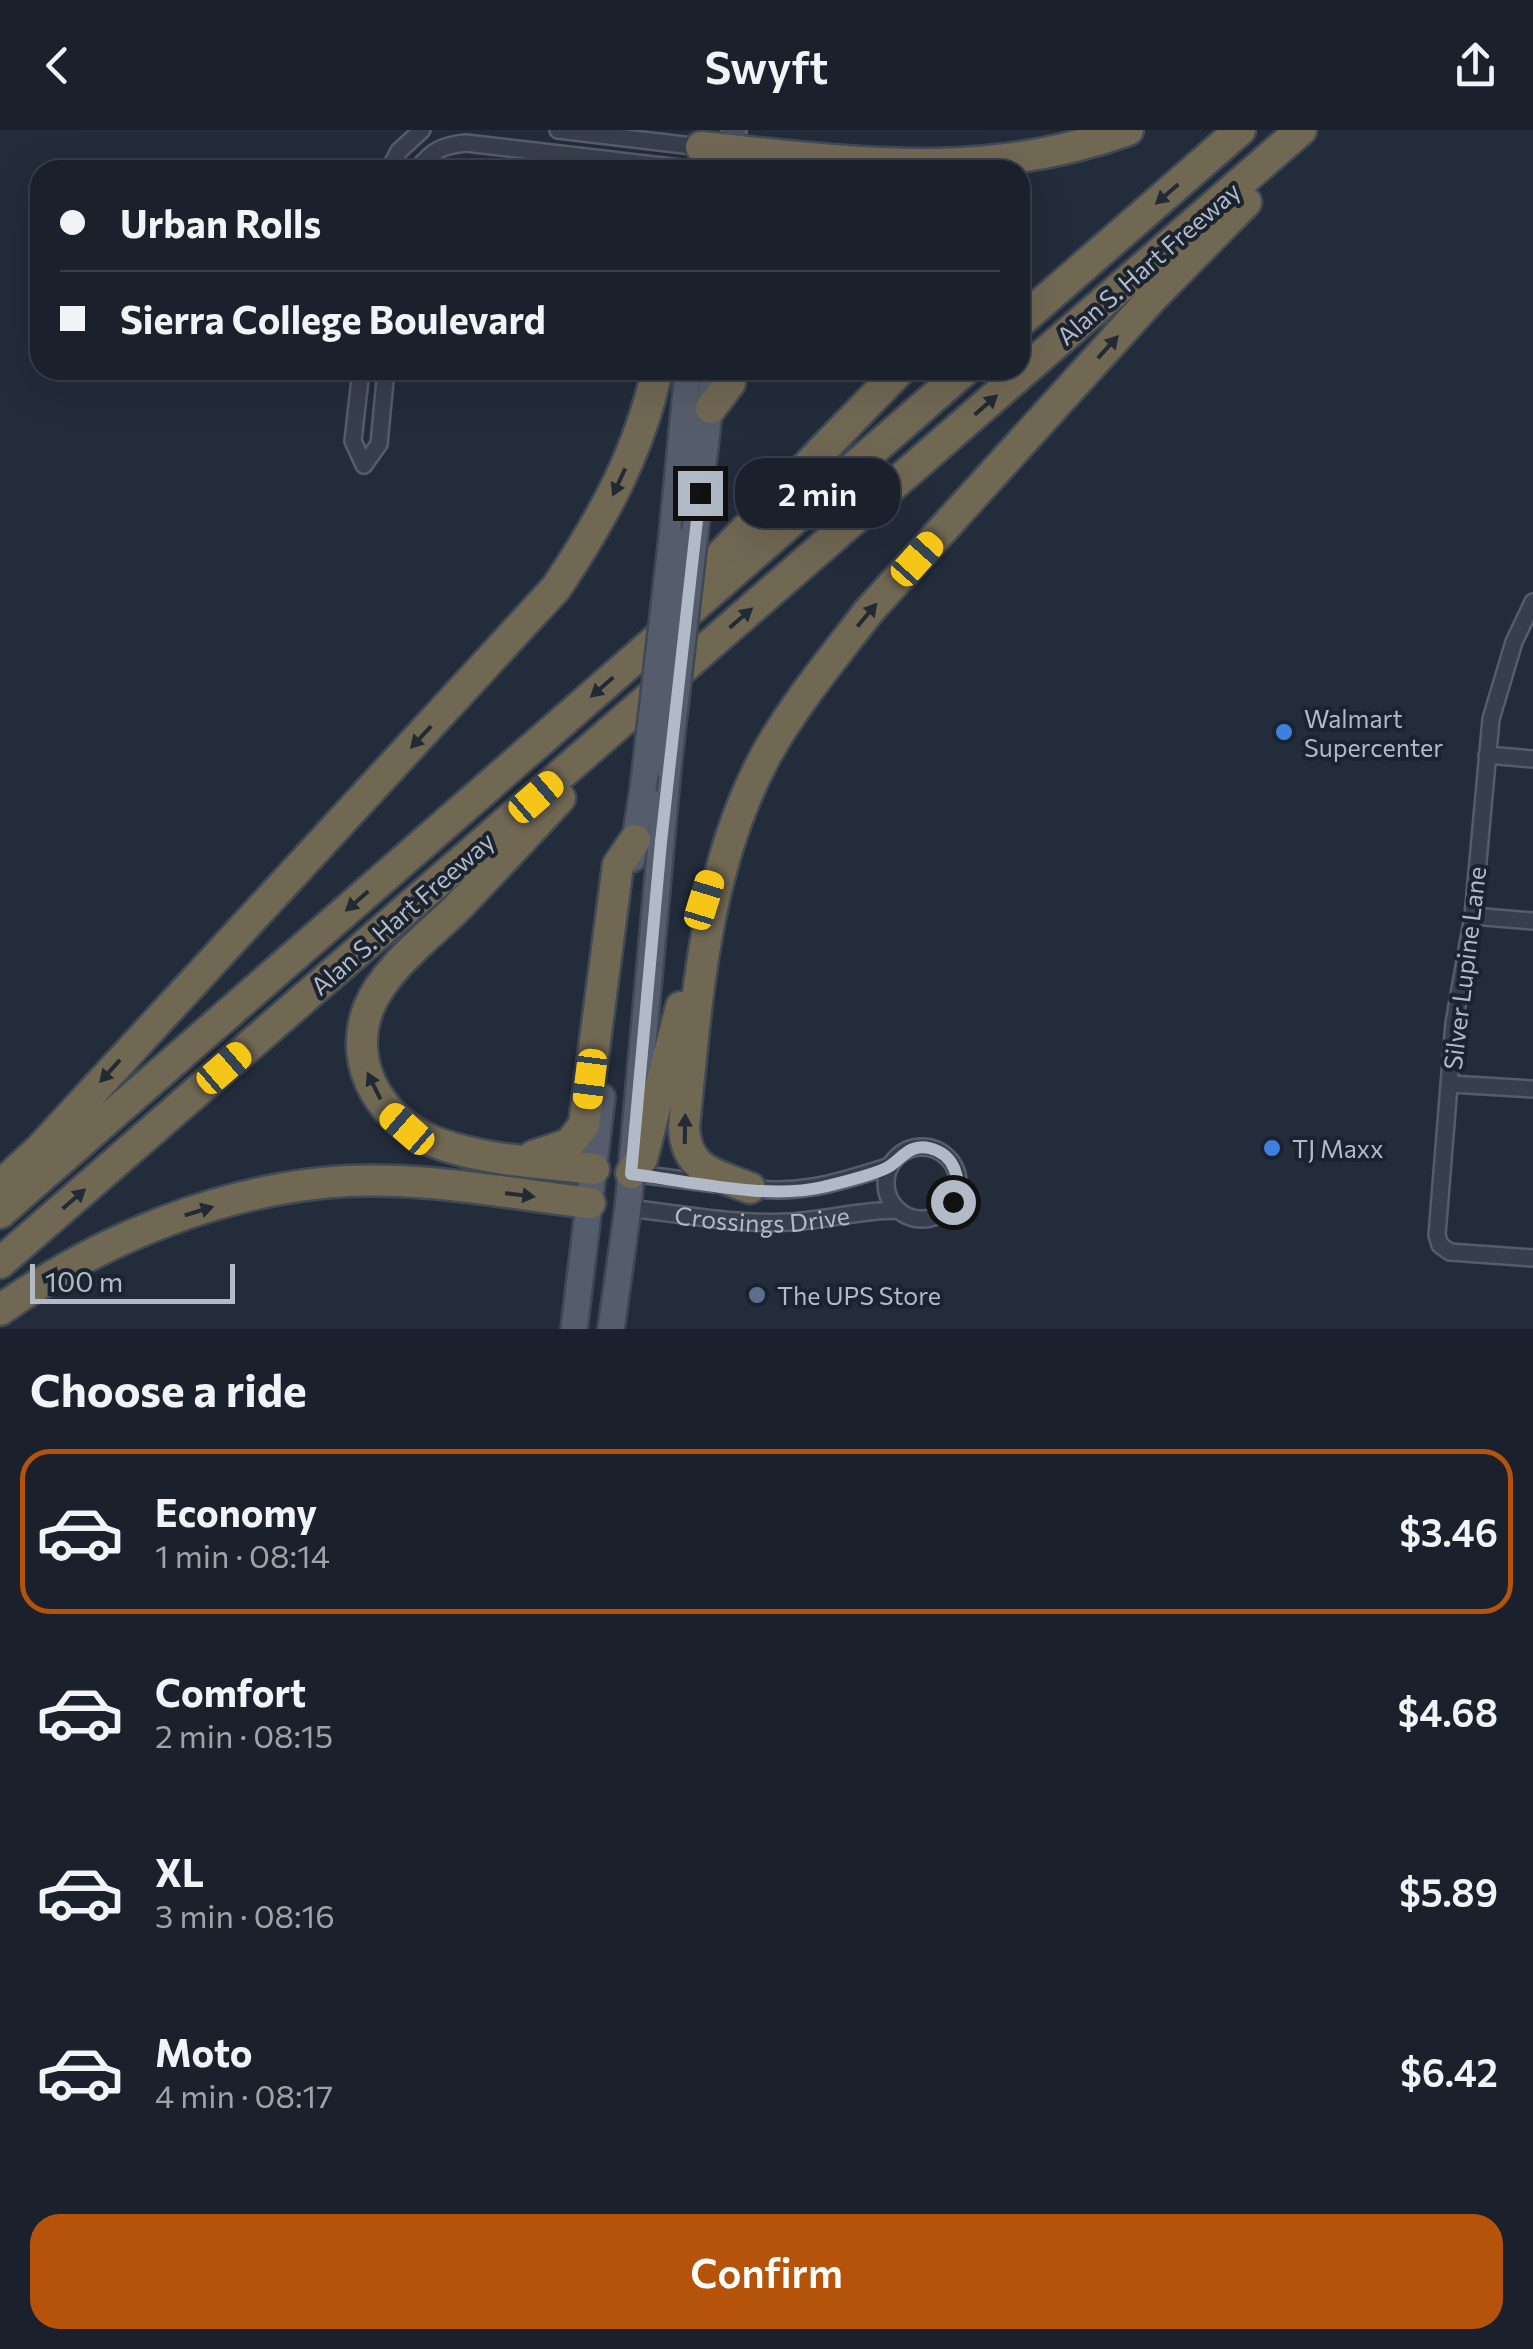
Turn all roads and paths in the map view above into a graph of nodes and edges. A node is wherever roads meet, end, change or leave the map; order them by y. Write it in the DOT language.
graph roads {
  1 [pos="422,130"];
  2 [pos="558,130"];
  3 [pos="1128,130"];
  4 [pos="1240,130"];
  5 [pos="1301,130"];
  6 [pos="1310,130"];
  7 [pos="733,150"];
  8 [pos="699,154"];
  9 [pos="395,160"];
  10 [pos="425,160"];
  11 [pos="834,160"];
  12 [pos="989,160"];
  13 [pos="1030,313"];
  14 [pos="1030,366"];
  15 [pos="359,380"];
  16 [pos="385,380"];
  17 [pos="653,380"];
  18 [pos="687,380"];
  19 [pos="713,380"];
  20 [pos="730,380"];
  21 [pos="890,380"];
  22 [pos="955,380"];
  23 [pos="1014,380"];
  24 [pos="711,408"];
  25 [pos="1533,602"];
  26 [pos="644,651"];
  27 [pos="679,672"];
  28 [pos="1487,756"];
  29 [pos="1533,759"];
  30 [pos="635,840"];
  31 [pos="726,847"];
  32 [pos="1472,916"];
  33 [pos="1533,921"];
  34 [pos="1450,1084"];
  35 [pos="1533,1089"];
  36 [pos="515,1159"];
  37 [pos="890,1166"];
  38 [pos="594,1169"];
  39 [pos="631,1174"];
  40 [pos="0,1186"];
  41 [pos="750,1188"];
  42 [pos="590,1203"];
  43 [pos="628,1208"];
  44 [pos="898,1210"];
  45 [pos="0,1213"];
  46 [pos="1533,1258"];
  47 [pos="0,1263"];
  48 [pos="0,1310"];
  49 [pos="574,1329"];
  50 [pos="611,1329"];
  1 -- 9 [label="street"];
  2 -- 8 [label="street"];
  3 -- 12 [label="highway"];
  4 -- 13 [label="highway, Alan S. Hart Freeway, one-way"];
  14 -- 5 [label="highway, Alan S. Hart Freeway, one-way"];
  31 -- 6 [label="highway, one-way"];
  7 -- 8 [label="highway"];
  7 -- 11 [label="highway"];
  8 -- 10 [label="street"];
  15 -- 16 [label="street"];
  17 -- 40 [label="highway, one-way"];
  18 -- 30 [label="main road, bridge"];
  19 -- 24 [label="main road"];
  20 -- 24 [label="highway"];
  21 -- 26 [label="highway"];
  22 -- 26 [label="highway, Alan S. Hart Freeway"];
  27 -- 23 [label="highway, Alan S. Hart Freeway, one-way"];
  24 -- 39 [label="main road, bridge"];
  25 -- 28 [label="street, Silver Lupine Lane"];
  26 -- 45 [label="highway, Alan S. Hart Freeway, one-way"];
  36 -- 27 [label="highway, one-way"];
  47 -- 27 [label="highway, Alan S. Hart Freeway, one-way"];
  28 -- 29 [label="street"];
  28 -- 32 [label="street, Silver Lupine Lane"];
  30 -- 36 [label="highway"];
  30 -- 38 [label="main road"];
  31 -- 39 [label="highway"];
  41 -- 31 [label="highway, one-way"];
  32 -- 33 [label="street"];
  32 -- 34 [label="street, Silver Lupine Lane"];
  34 -- 35 [label="street"];
  34 -- 46 [label="street, Silver Lupine Lane"];
  36 -- 38 [label="highway"];
  37 -- 41 [label="street, Crossings Drive"];
  37 -- 44 [label="street"];
  37 -- 44 [label="street"];
  38 -- 39 [label="main road, Crossings Drive"];
  38 -- 42 [label="main road"];
  39 -- 41 [label="street, Crossings Drive"];
  39 -- 43 [label="main road"];
  42 -- 43 [label="main road"];
  48 -- 42 [label="highway, one-way"];
  42 -- 49 [label="main road"];
  43 -- 44 [label="street, Crossings Drive"];
  43 -- 50 [label="main road"];
}
